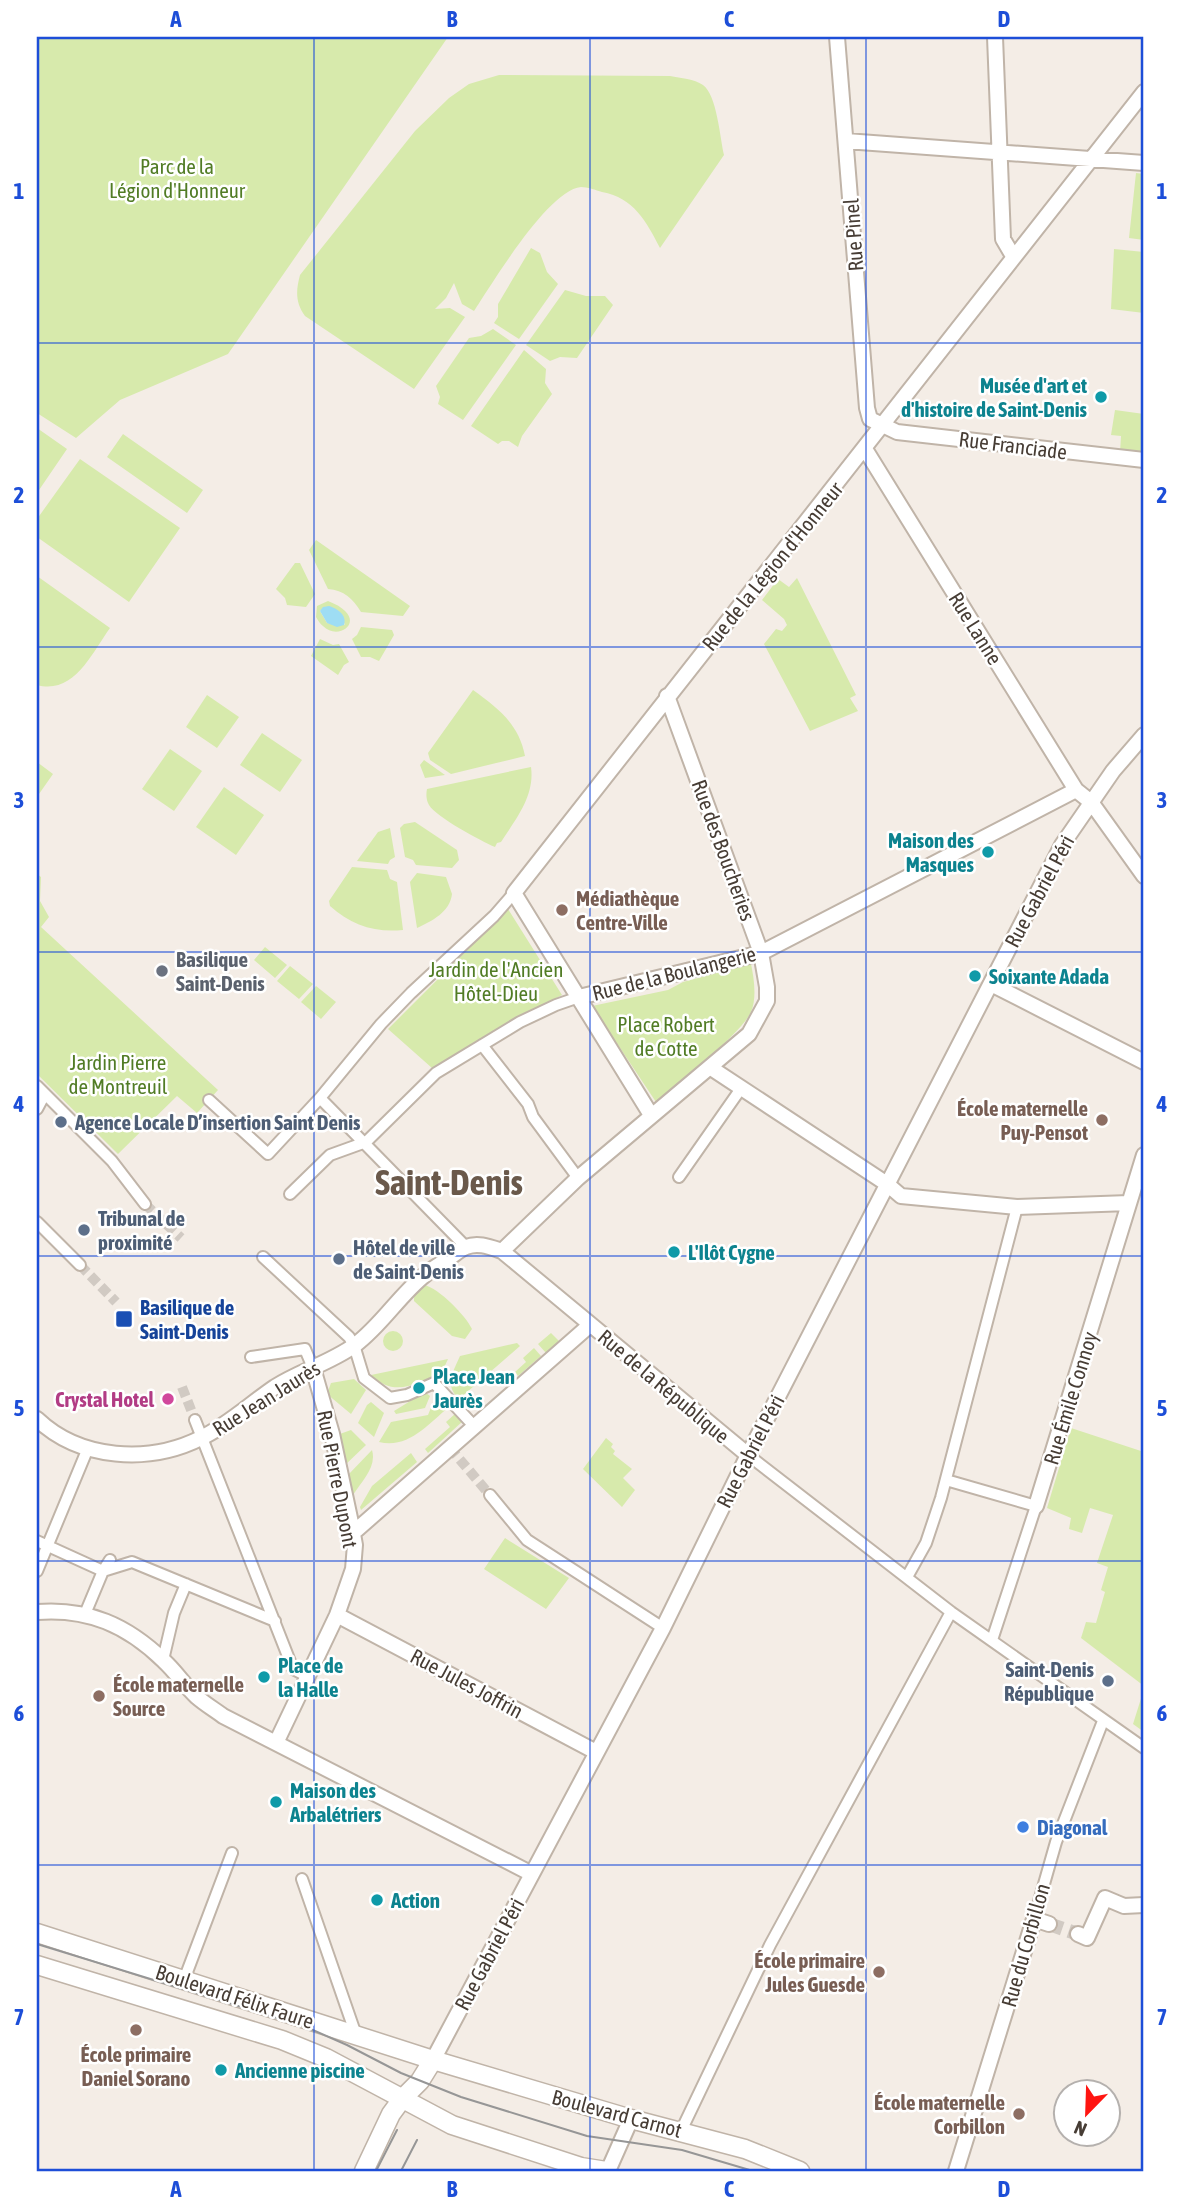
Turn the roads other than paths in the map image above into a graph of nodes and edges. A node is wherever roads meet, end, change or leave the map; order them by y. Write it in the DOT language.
graph roads {
  1 [pos="837,37"];
  2 [pos="995,37"];
  3 [pos="1144,92"];
  4 [pos="846,141"];
  5 [pos="999,152"];
  6 [pos="1091,159"];
  7 [pos="1144,163"];
  8 [pos="1013,256"];
  9 [pos="882,427"];
  10 [pos="865,449"];
  11 [pos="1144,460"];
  12 [pos="667,696"];
  13 [pos="1144,735"];
  14 [pos="1076,790"];
  15 [pos="1091,802"];
  16 [pos="1144,876"];
  17 [pos="514,893"];
  18 [pos="761,953"];
  19 [pos="991,984"];
  20 [pos="579,997"];
  21 [pos="482,1045"];
  22 [pos="1144,1062"];
  23 [pos="711,1068"];
  24 [pos="742,1087"];
  25 [pos="41,1090"];
  26 [pos="320,1098"];
  27 [pos="209,1100"];
  28 [pos="37,1110"];
  29 [pos="652,1115"];
  30 [pos="366,1142"];
  31 [pos="1144,1155"];
  32 [pos="678,1177"];
  33 [pos="578,1178"];
  34 [pos="887,1184"];
  35 [pos="290,1194"];
  36 [pos="1129,1203"];
  37 [pos="145,1204"];
  38 [pos="1017,1208"];
  39 [pos="37,1222"];
  40 [pos="466,1247"];
  41 [pos="502,1251"];
  42 [pos="263,1257"];
  43 [pos="80,1265"];
  44 [pos="590,1325"];
  45 [pos="354,1345"];
  46 [pos="251,1357"];
  47 [pos="313,1368"];
  48 [pos="37,1419"];
  49 [pos="195,1420"];
  50 [pos="474,1426"];
  51 [pos="202,1438"];
  52 [pos="88,1448"];
  53 [pos="748,1455"];
  54 [pos="946,1480"];
  55 [pos="490,1495"];
  56 [pos="1036,1506"];
  57 [pos="353,1533"];
  58 [pos="42,1544"];
  59 [pos="110,1560"];
  60 [pos="37,1571"];
  61 [pos="103,1571"];
  62 [pos="907,1577"];
  63 [pos="186,1584"];
  64 [pos="37,1612"];
  65 [pos="951,1612"];
  66 [pos="85,1614"];
  67 [pos="337,1615"];
  68 [pos="275,1621"];
  69 [pos="663,1628"];
  70 [pos="992,1640"];
  71 [pos="163,1660"];
  72 [pos="307,1676"];
  73 [pos="1103,1721"];
  74 [pos="276,1743"];
  75 [pos="1144,1748"];
  76 [pos="596,1752"];
  77 [pos="232,1853"];
  78 [pos="532,1874"];
  79 [pos="302,1879"];
  80 [pos="1138,1909"];
  81 [pos="1034,1919"];
  82 [pos="1049,1924"];
  83 [pos="37,1933"];
  84 [pos="1078,1934"];
  85 [pos="37,1965"];
  86 [pos="184,1979"];
  87 [pos="356,2035"];
  88 [pos="433,2060"];
  89 [pos="401,2099"];
  90 [pos="631,2119"];
  91 [pos="681,2131"];
  92 [pos="364,2171"];
  93 [pos="607,2171"];
  94 [pos="800,2171"];
  95 [pos="956,2171"];
  1 -- 4 [label="street, Rue Pinel"];
  2 -- 5 [label="street"];
  3 -- 6 [label="street, Rue de la Légion d'Honneur"];
  4 -- 5 [label="street"];
  4 -- 9 [label="street, Rue Pinel"];
  5 -- 6 [label="street"];
  5 -- 8 [label="street"];
  6 -- 7 [label="street"];
  6 -- 8 [label="street, Rue de la Légion d'Honneur"];
  8 -- 9 [label="street, Rue de la Légion d'Honneur"];
  9 -- 10 [label="street, Rue de la Légion d'Honneur"];
  9 -- 11 [label="street, Rue Franciade"];
  10 -- 12 [label="street, Rue de la Légion d'Honneur"];
  10 -- 14 [label="street, Rue Lanne"];
  12 -- 17 [label="street, Rue de la Légion d'Honneur"];
  12 -- 18 [label="street, Rue des Boucheries"];
  13 -- 15 [label="street, Rue Gabriel Péri"];
  14 -- 15 [label="street, Rue Lanne"];
  14 -- 18 [label="street, Rue de la Boulangerie"];
  15 -- 16 [label="street, Rue Lanne"];
  15 -- 19 [label="street, Rue Gabriel Péri"];
  17 -- 20 [label="street"];
  17 -- 26 [label="street, Rue de la Légion d'Honneur"];
  18 -- 20 [label="street, Rue de la Boulangerie"];
  18 -- 23 [label="street, Rue des Boucheries"];
  19 -- 22 [label="street"];
  19 -- 34 [label="street, Rue Gabriel Péri"];
  20 -- 21 [label="street, Rue de la Boulangerie"];
  20 -- 29 [label="street"];
  21 -- 30 [label="street, Rue de la Boulangerie"];
  21 -- 33 [label="street"];
  23 -- 24 [label="street"];
  23 -- 29 [label="street, Rue des Boucheries"];
  24 -- 32 [label="street"];
  24 -- 34 [label="street"];
  25 -- 28 [label="street"];
  25 -- 37 [label="street"];
  26 -- 27 [label="street, Rue de la Légion d'Honneur"];
  26 -- 30 [label="street"];
  29 -- 33 [label="street, Rue des Boucheries"];
  30 -- 35 [label="street"];
  30 -- 40 [label="street"];
  31 -- 36 [label="street, Rue Émile Connoy"];
  33 -- 41 [label="street, Rue des Boucheries"];
  34 -- 38 [label="street"];
  34 -- 53 [label="street, Rue Gabriel Péri"];
  36 -- 38 [label="street"];
  36 -- 56 [label="street, Rue Émile Connoy"];
  38 -- 54 [label="street"];
  39 -- 43 [label="street"];
  40 -- 41 [label="street"];
  40 -- 45 [label="street, Rue Jean Jaurès"];
  41 -- 44 [label="street, Rue de la République"];
  42 -- 45 [label="street"];
  44 -- 50 [label="street"];
  44 -- 53 [label="street, Rue de la République"];
  45 -- 47 [label="street, Rue Jean Jaurès"];
  45 -- 50 [label="street"];
  46 -- 47 [label="street"];
  47 -- 51 [label="street, Rue Jean Jaurès"];
  47 -- 57 [label="street, Rue Pierre Dupont"];
  48 -- 52 [label="street, Rue Jean Jaurès"];
  49 -- 51 [label="street"];
  50 -- 57 [label="street"];
  51 -- 52 [label="street, Rue Jean Jaurès"];
  51 -- 68 [label="street"];
  52 -- 58 [label="street"];
  53 -- 62 [label="street, Rue de la République"];
  53 -- 69 [label="street, Rue Gabriel Péri"];
  54 -- 56 [label="street"];
  54 -- 62 [label="street"];
  55 -- 69 [label="street"];
  56 -- 70 [label="street, Rue Émile Connoy"];
  57 -- 67 [label="street, Rue Pierre Dupont"];
  58 -- 60 [label="street"];
  58 -- 61 [label="street"];
  59 -- 61 [label="street"];
  61 -- 63 [label="street"];
  61 -- 66 [label="street"];
  62 -- 65 [label="street, Rue de la République"];
  63 -- 68 [label="street"];
  63 -- 71 [label="street"];
  64 -- 66 [label="street"];
  65 -- 70 [label="street, Rue de la République"];
  65 -- 91 [label="street"];
  66 -- 71 [label="street"];
  67 -- 72 [label="street, Rue Pierre Dupont"];
  67 -- 76 [label="street, Rue Jules Joffrin"];
  68 -- 72 [label="street"];
  69 -- 76 [label="street, Rue Gabriel Péri"];
  70 -- 73 [label="street, Rue de la République"];
  71 -- 74 [label="street"];
  72 -- 74 [label="street, Rue Pierre Dupont"];
  73 -- 75 [label="street, Rue de la République"];
  73 -- 81 [label="street, Rue du Corbillon"];
  74 -- 78 [label="street"];
  76 -- 78 [label="street, Rue Gabriel Péri"];
  77 -- 86 [label="street"];
  78 -- 88 [label="street, Rue Gabriel Péri"];
  79 -- 87 [label="street"];
  80 -- 84 [label="street"];
  81 -- 82 [label="street"];
  81 -- 95 [label="street, Rue du Corbillon"];
  83 -- 86 [label="street, Boulevard Félix Faure"];
  85 -- 89 [label="street, Boulevard Félix Faure"];
  86 -- 87 [label="street, Boulevard Félix Faure"];
  87 -- 88 [label="street, Boulevard Félix Faure"];
  88 -- 89 [label="street, Rue Gabriel Péri"];
  88 -- 90 [label="street, Boulevard Carnot"];
  89 -- 92 [label="street, Rue Gabriel Péri"];
  89 -- 93 [label="street"];
  90 -- 91 [label="street, Boulevard Carnot"];
  90 -- 93 [label="street"];
  91 -- 94 [label="street, Boulevard Carnot"];
}
